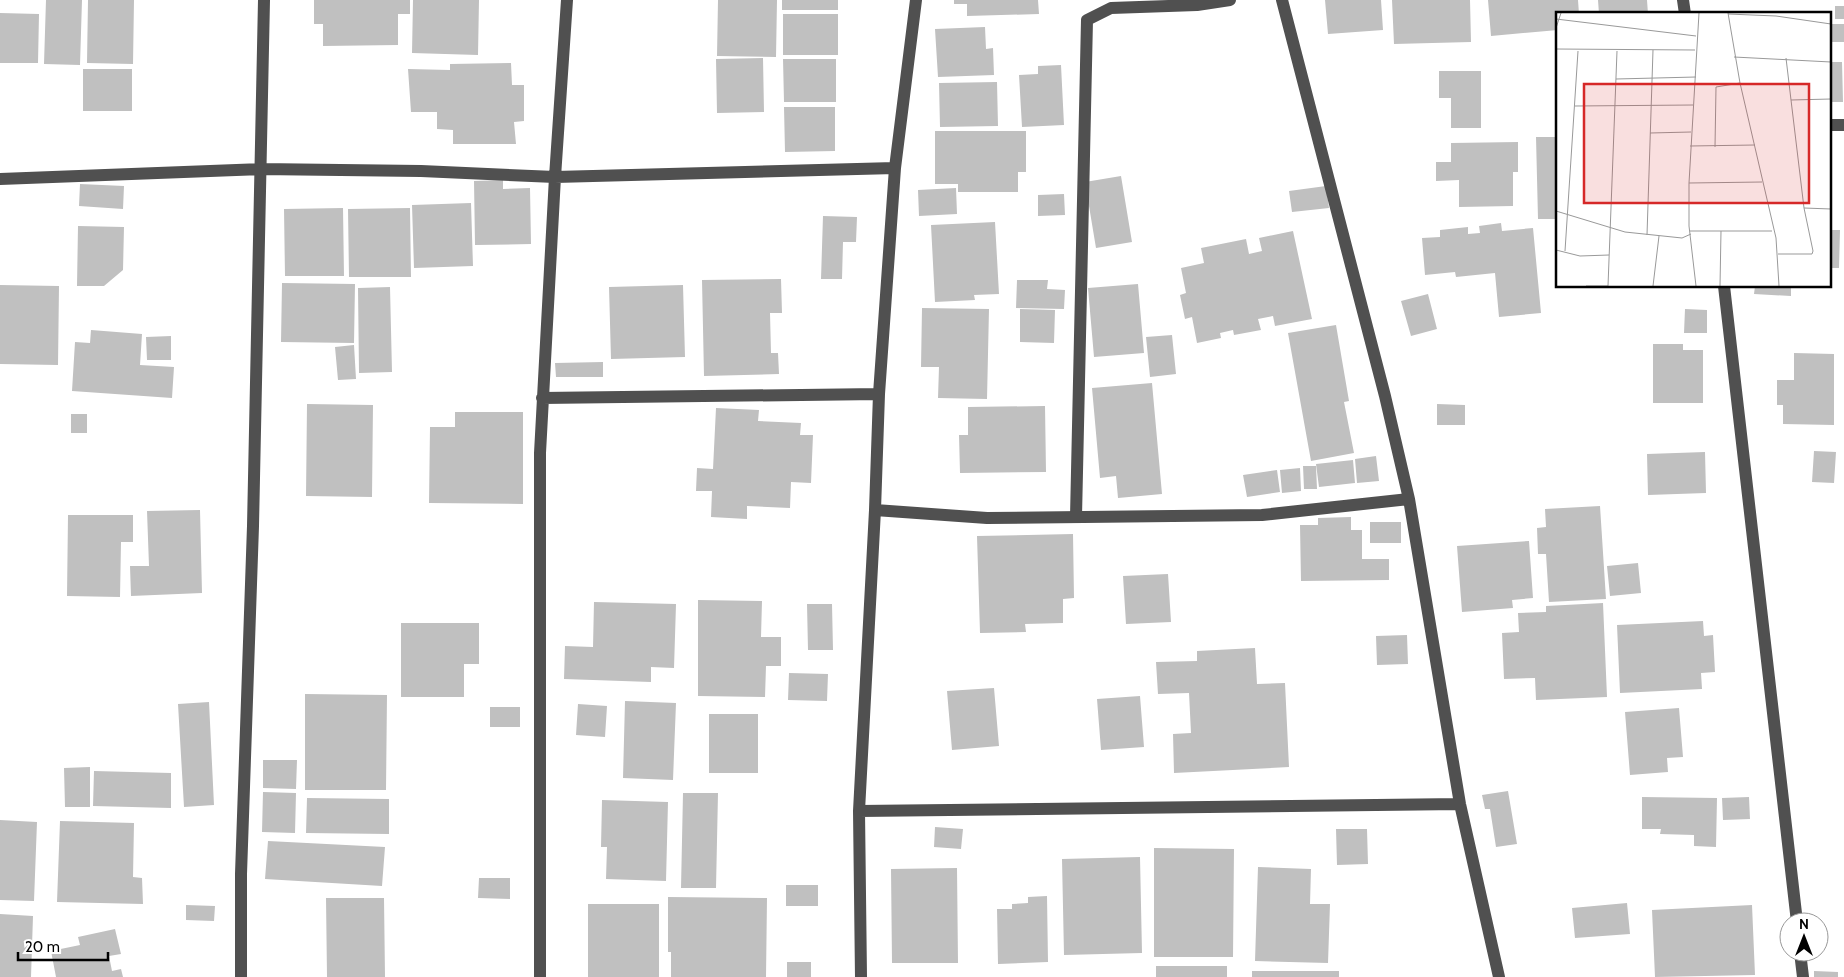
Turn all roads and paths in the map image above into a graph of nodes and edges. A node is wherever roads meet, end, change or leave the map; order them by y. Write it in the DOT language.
graph roads {
  1 [pos="264,0"];
  2 [pos="567,0"];
  3 [pos="916,0"];
  4 [pos="1230,0"];
  5 [pos="1282,0"];
  6 [pos="895,168"];
  7 [pos="260,169"];
  8 [pos="555,177"];
  9 [pos="0,178"];
  10 [pos="1724,288"];
  11 [pos="879,394"];
  12 [pos="542,398"];
  13 [pos="1409,499"];
  14 [pos="875,510"];
  15 [pos="1076,517"];
  16 [pos="1460,804"];
  17 [pos="859,811"];
  18 [pos="1796,912"];
  19 [pos="1801,962"];
  20 [pos="241,977"];
  21 [pos="540,977"];
  22 [pos="861,977"];
  23 [pos="1499,977"];
  24 [pos="1803,977"];
  1 -- 7 [label="street"];
  2 -- 8 [label="street"];
  3 -- 6 [label="street"];
  4 -- 15 [label="street"];
  5 -- 13 [label="street"];
  6 -- 8 [label="street"];
  6 -- 11 [label="street"];
  7 -- 8 [label="street"];
  7 -- 9 [label="street"];
  7 -- 20 [label="street"];
  8 -- 12 [label="street"];
  10 -- 18 [label="street"];
  11 -- 12 [label="street"];
  11 -- 14 [label="street"];
  12 -- 21 [label="street"];
  13 -- 15 [label="street"];
  13 -- 16 [label="street"];
  14 -- 15 [label="street"];
  14 -- 17 [label="street"];
  16 -- 17 [label="street"];
  16 -- 23 [label="street"];
  17 -- 22 [label="street"];
  19 -- 24 [label="street"];
}
